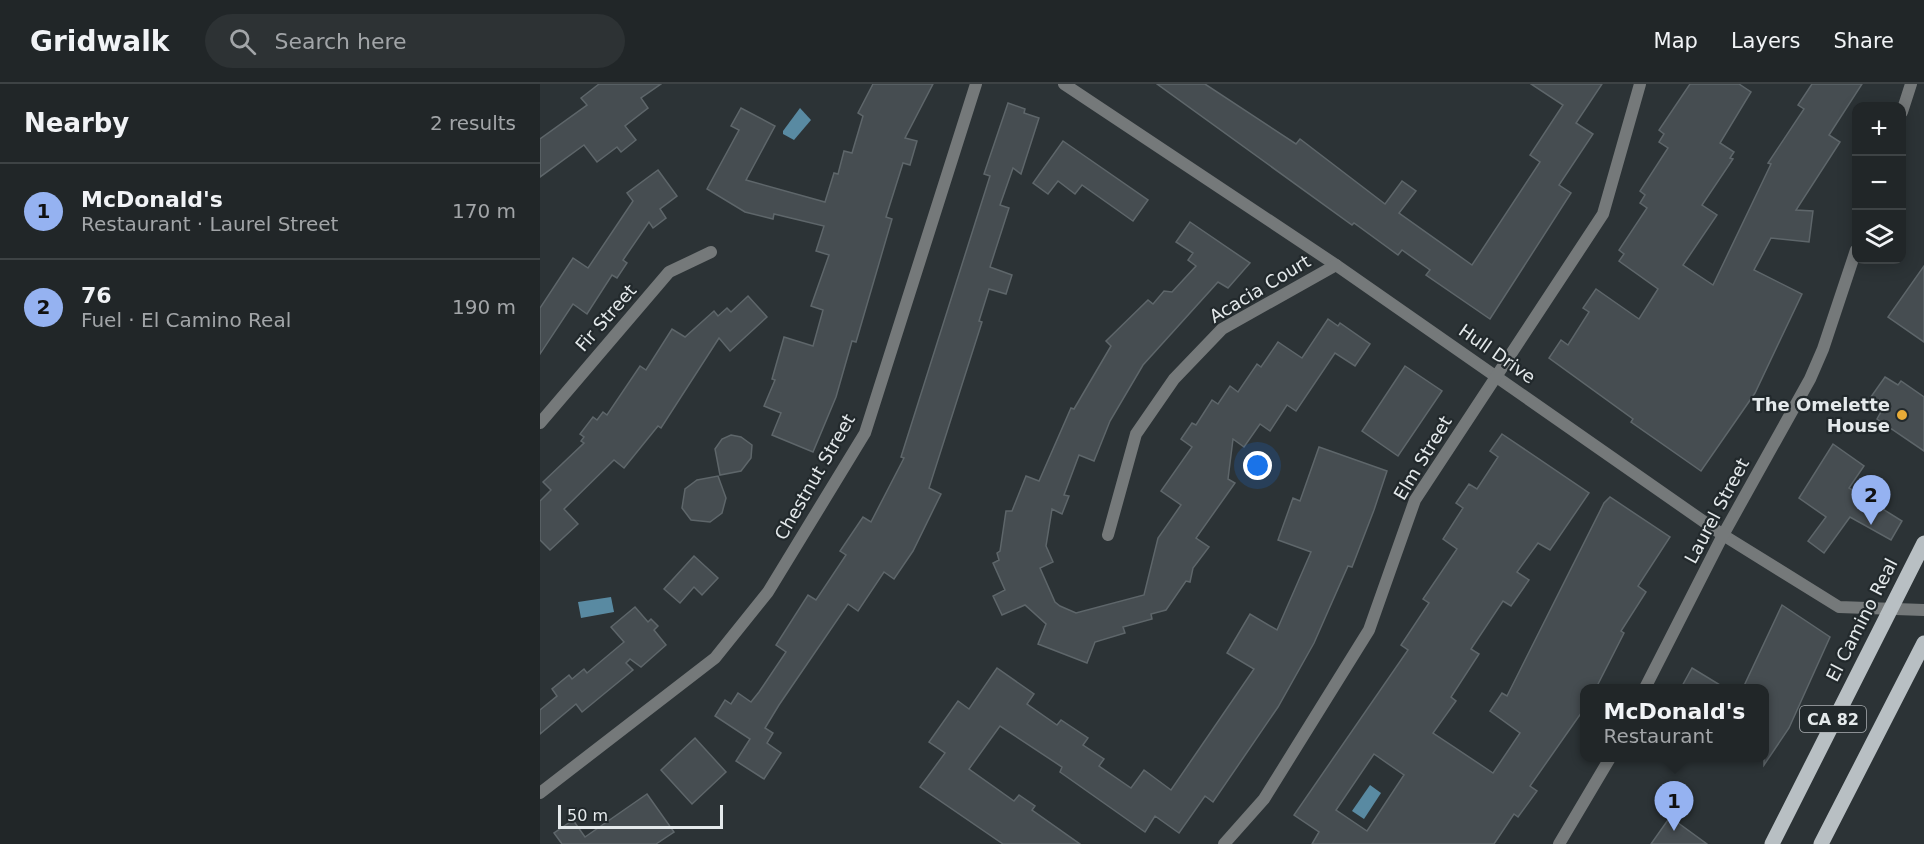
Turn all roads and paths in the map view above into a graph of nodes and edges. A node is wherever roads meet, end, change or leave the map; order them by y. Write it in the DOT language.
graph roads {
  1 [pos="976,84"];
  2 [pos="1064,84"];
  3 [pos="1640,84"];
  4 [pos="1911,84"];
  5 [pos="1905,102"];
  6 [pos="711,252"];
  7 [pos="1852,264"];
  8 [pos="1336,265"];
  9 [pos="1496,375"];
  10 [pos="540,423"];
  11 [pos="1108,535"];
  12 [pos="1723,535"];
  13 [pos="1924,543"];
  14 [pos="1924,610"];
  15 [pos="1888,611"];
  16 [pos="1924,643"];
  17 [pos="1647,684"];
  18 [pos="1608,762"];
  19 [pos="540,794"];
  20 [pos="1224,844"];
  21 [pos="1559,844"];
  22 [pos="1772,844"];
  23 [pos="1821,844"];
  1 -- 19 [label="street, Chestnut Street"];
  2 -- 8 [label="street, Hull Drive"];
  3 -- 9 [label="street, Elm Street"];
  4 -- 5 [label="street"];
  6 -- 10 [label="street, Fir Street"];
  7 -- 12 [label="street, Laurel Street"];
  8 -- 9 [label="street, Hull Drive"];
  8 -- 11 [label="street, Acacia Court"];
  9 -- 12 [label="street, Hull Drive"];
  9 -- 20 [label="street, Elm Street"];
  12 -- 15 [label="street, Hull Drive"];
  12 -- 17 [label="street, Laurel Street"];
  13 -- 15 [label="main road, El Camino Real / CA 82"];
  14 -- 15 [label="street, Hull Drive"];
  15 -- 22 [label="main road, El Camino Real / CA 82"];
  16 -- 23 [label="main road, CA 82"];
  18 -- 21 [label="street"];
}
